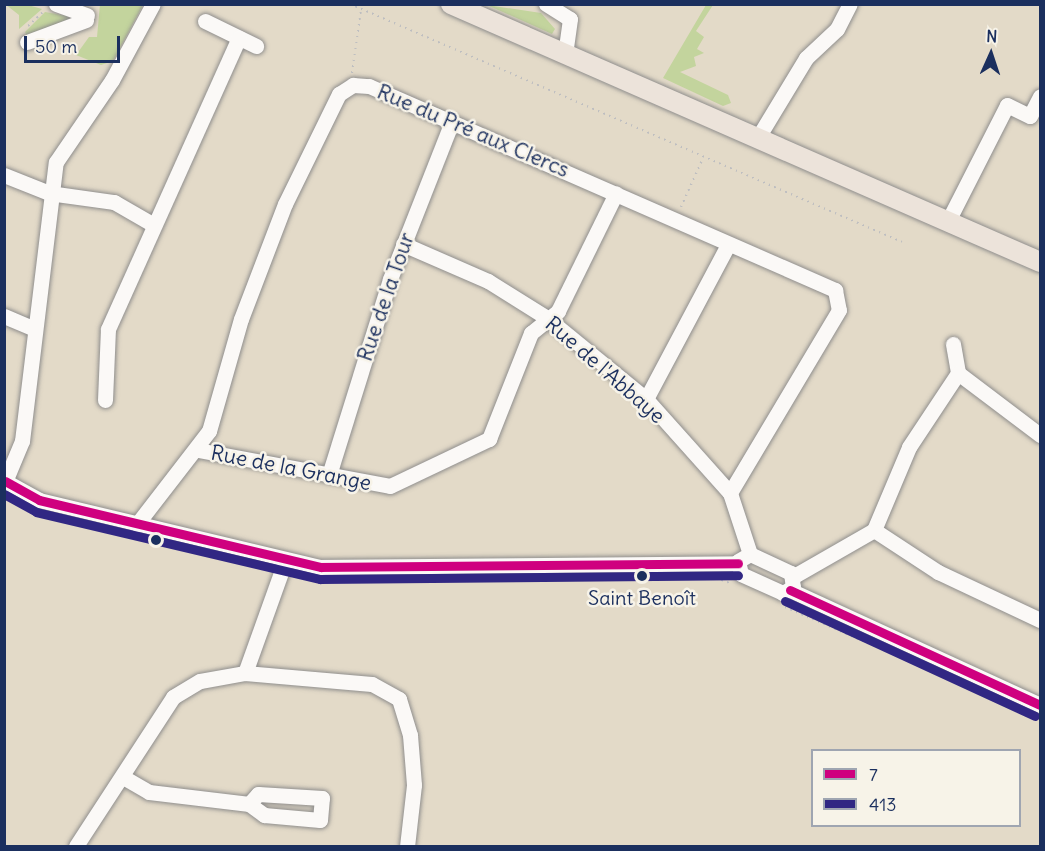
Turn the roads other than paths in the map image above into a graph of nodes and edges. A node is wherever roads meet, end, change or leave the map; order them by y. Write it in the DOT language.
graph roads {
  1 [pos="153,4"];
  2 [pos="451,4"];
  3 [pos="546,4"];
  4 [pos="850,4"];
  5 [pos="58,5"];
  6 [pos="206,21"];
  7 [pos="25,36"];
  8 [pos="239,38"];
  9 [pos="256,46"];
  10 [pos="565,55"];
  11 [pos="1041,96"];
  12 [pos="452,122"];
  13 [pos="757,139"];
  14 [pos="4,175"];
  15 [pos="49,193"];
  16 [pos="616,193"];
  17 [pos="946,220"];
  18 [pos="154,225"];
  19 [pos="403,244"];
  20 [pos="728,245"];
  21 [pos="1041,262"];
  22 [pos="4,316"];
  23 [pos="547,318"];
  24 [pos="34,329"];
  25 [pos="953,344"];
  26 [pos="958,373"];
  27 [pos="646,399"];
  28 [pos="105,400"];
  29 [pos="1041,435"];
  30 [pos="198,450"];
  31 [pos="329,475"];
  32 [pos="5,482"];
  33 [pos="730,493"];
  34 [pos="137,524"];
  35 [pos="874,530"];
  36 [pos="744,558"];
  37 [pos="285,561"];
  38 [pos="792,583"];
  39 [pos="1038,614"];
  40 [pos="245,673"];
  41 [pos="1041,705"];
  42 [pos="123,777"];
  43 [pos="249,804"];
  44 [pos="76,846"];
  45 [pos="407,846"];
  1 -- 15 [label="street"];
  2 -- 10 [label="main road"];
  3 -- 10 [label="street"];
  4 -- 13 [label="street"];
  5 -- 7 [label="street"];
  6 -- 8 [label="street"];
  8 -- 9 [label="street"];
  8 -- 18 [label="street"];
  10 -- 13 [label="main road"];
  11 -- 17 [label="street"];
  12 -- 16 [label="street, Rue du Pré aux Clercs"];
  12 -- 19 [label="street, Rue de la Tour"];
  12 -- 30 [label="street, Rue du Pré aux Clercs"];
  13 -- 17 [label="main road"];
  14 -- 15 [label="street"];
  15 -- 18 [label="street"];
  15 -- 24 [label="street"];
  16 -- 20 [label="street, Rue du Pré aux Clercs"];
  16 -- 23 [label="street, Rue de la Grange"];
  17 -- 21 [label="main road"];
  18 -- 28 [label="street"];
  19 -- 23 [label="street, Rue de l'Abbaye"];
  19 -- 31 [label="street, Rue de la Tour"];
  20 -- 27 [label="street"];
  20 -- 33 [label="street, Rue du Pré aux Clercs"];
  22 -- 24 [label="street"];
  23 -- 27 [label="street, Rue de l'Abbaye"];
  23 -- 31 [label="street, Rue de la Grange"];
  24 -- 32 [label="street"];
  25 -- 26 [label="street"];
  26 -- 29 [label="street"];
  26 -- 35 [label="street"];
  27 -- 33 [label="street, Rue de l'Abbaye"];
  30 -- 31 [label="street, Rue de la Grange"];
  30 -- 34 [label="street, Rue du Pré aux Clercs"];
  32 -- 34 [label="street"];
  33 -- 36 [label="street, Rue de l'Abbaye"];
  34 -- 37 [label="street"];
  35 -- 38 [label="street"];
  35 -- 39 [label="street"];
  36 -- 37 [label="street"];
  36 -- 38 [label="street"];
  36 -- 38 [label="street"];
  37 -- 40 [label="street"];
  38 -- 41 [label="street"];
  40 -- 42 [label="street"];
  40 -- 45 [label="street"];
  42 -- 43 [label="street"];
  42 -- 44 [label="street"];
}
